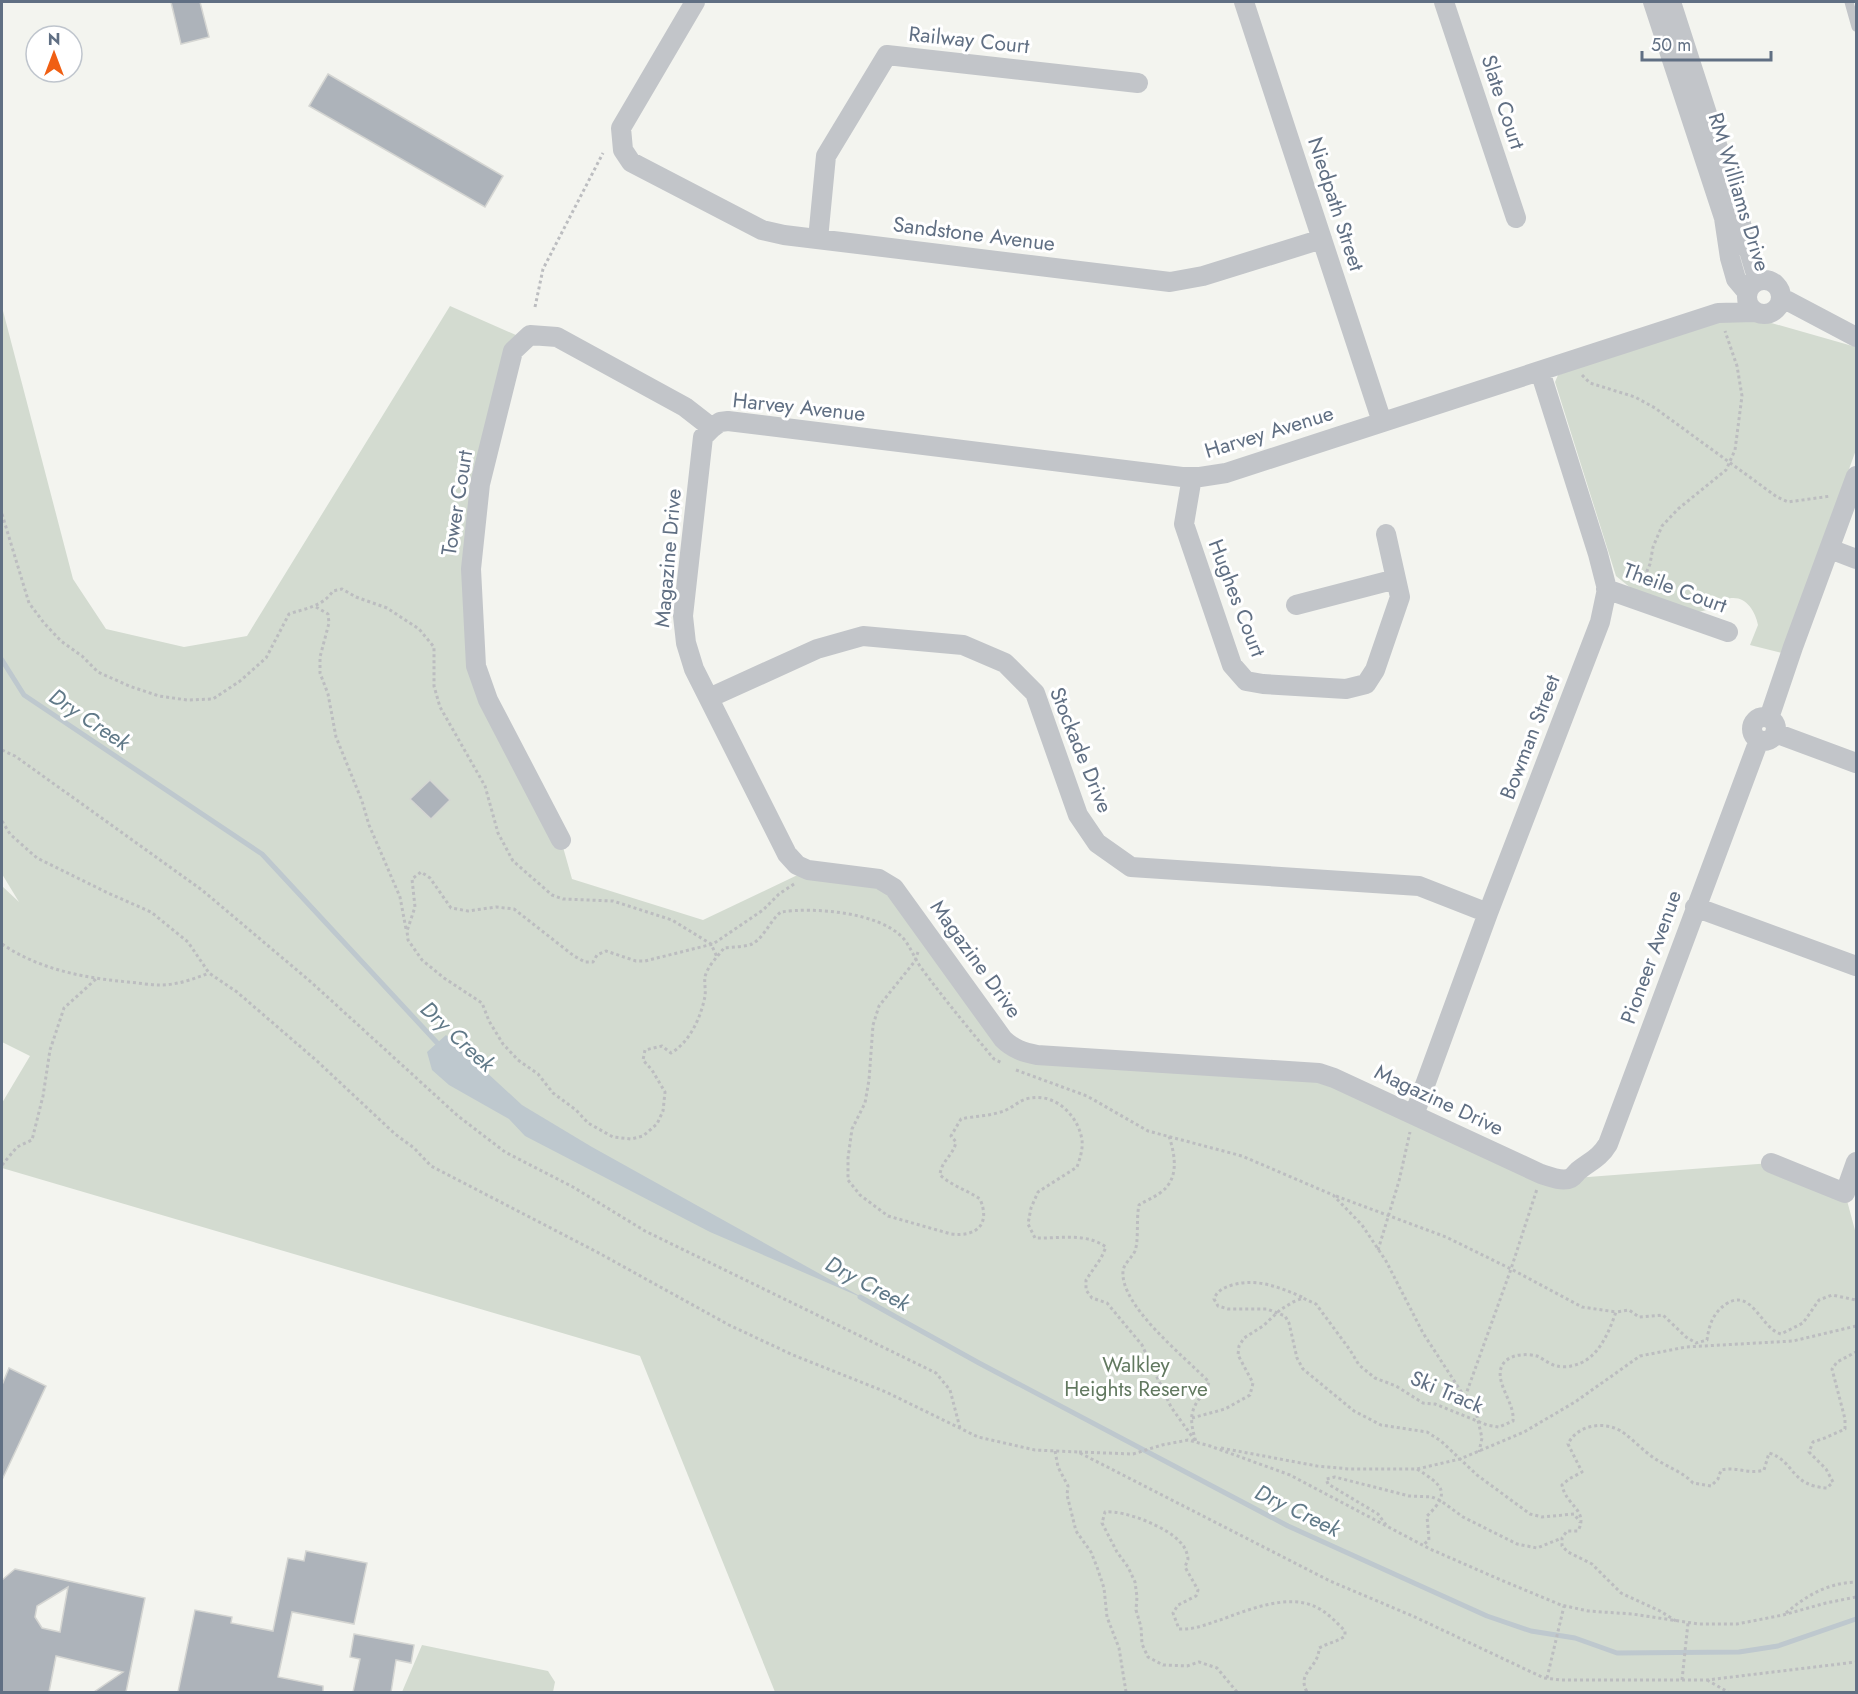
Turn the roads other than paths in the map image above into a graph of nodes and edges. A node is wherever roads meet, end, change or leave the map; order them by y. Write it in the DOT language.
graph roads {
  1 [pos="695,2"];
  2 [pos="1244,2"];
  3 [pos="1444,2"];
  4 [pos="1653,2"];
  5 [pos="1671,2"];
  6 [pos="1849,2"];
  7 [pos="1857,27"];
  8 [pos="1138,82"];
  9 [pos="1516,218"];
  10 [pos="818,239"];
  11 [pos="1322,239"];
  12 [pos="1754,299"];
  13 [pos="1781,300"];
  14 [pos="1850,334"];
  15 [pos="1540,371"];
  16 [pos="1382,422"];
  17 [pos="712,428"];
  18 [pos="1857,476"];
  19 [pos="1192,477"];
  20 [pos="1386,534"];
  21 [pos="1830,549"];
  22 [pos="1857,559"];
  23 [pos="1396,579"];
  24 [pos="1606,589"];
  25 [pos="1296,604"];
  26 [pos="1728,632"];
  27 [pos="709,698"];
  28 [pos="1768,730"];
  29 [pos="1857,763"];
  30 [pos="561,840"];
  31 [pos="1695,907"];
  32 [pos="1488,913"];
  33 [pos="1857,966"];
  34 [pos="1414,1115"];
  35 [pos="1857,1162"];
  36 [pos="1771,1163"];
  37 [pos="1571,1178"];
  1 -- 10 [label="street, Sandstone Avenue"];
  2 -- 11 [label="street, Niedpath Street"];
  3 -- 9 [label="street, Slate Court"];
  4 -- 12 [label="street, RM Williams Drive"];
  5 -- 12 [label="street, RM Williams Drive"];
  6 -- 7 [label="lane"];
  8 -- 10 [label="street, Railway Court"];
  10 -- 11 [label="street, Sandstone Avenue"];
  11 -- 16 [label="street, Niedpath Street"];
  12 -- 13 [label="street"];
  12 -- 13 [label="street"];
  12 -- 14 [label="street"];
  12 -- 15 [label="street, Harvey Avenue"];
  13 -- 14 [label="street"];
  15 -- 16 [label="street, Harvey Avenue"];
  15 -- 24 [label="street, Bowman Street"];
  16 -- 19 [label="street, Harvey Avenue"];
  17 -- 19 [label="street, Harvey Avenue"];
  17 -- 27 [label="street, Magazine Drive"];
  17 -- 30 [label="street, Tower Court"];
  18 -- 21 [label="street, Pioneer Avenue"];
  19 -- 23 [label="street, Hughes Court"];
  20 -- 23 [label="street, Hughes Court"];
  21 -- 22 [label="street"];
  21 -- 28 [label="street, Pioneer Avenue"];
  23 -- 25 [label="street"];
  24 -- 26 [label="street, Theile Court"];
  24 -- 32 [label="street, Bowman Street"];
  27 -- 32 [label="street, Stockade Drive"];
  27 -- 34 [label="street, Magazine Drive"];
  28 -- 29 [label="street"];
  28 -- 31 [label="street, Pioneer Avenue"];
  31 -- 33 [label="street"];
  31 -- 37 [label="street, Pioneer Avenue"];
  32 -- 34 [label="street, Bowman Street"];
  34 -- 37 [label="street, Magazine Drive"];
  35 -- 36 [label="street"];
}
